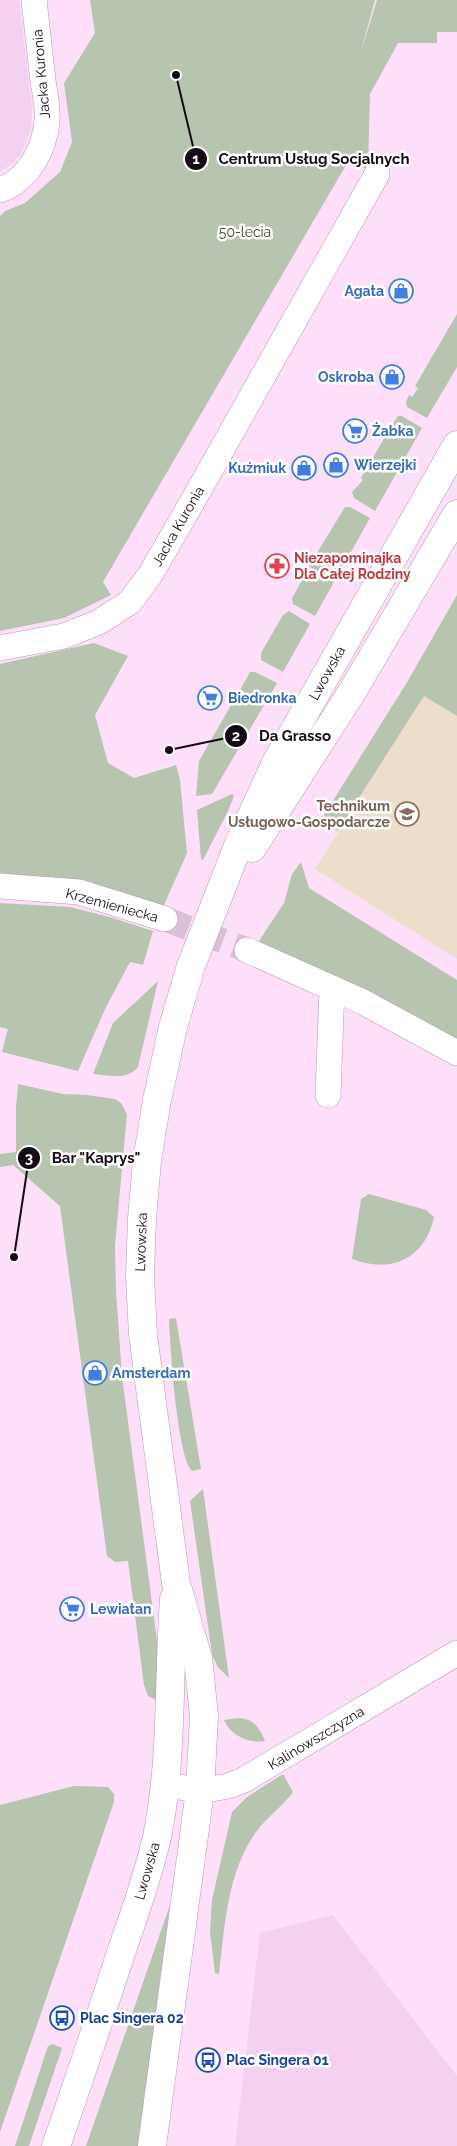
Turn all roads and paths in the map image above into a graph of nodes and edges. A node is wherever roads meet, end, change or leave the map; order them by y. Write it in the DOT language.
graph roads {
  1 [pos="34,0"];
  2 [pos="377,174"];
  3 [pos="0,190"];
  4 [pos="457,446"];
  5 [pos="457,514"];
  6 [pos="0,648"];
  7 [pos="0,886"];
  8 [pos="214,909"];
  9 [pos="165,919"];
  10 [pos="247,950"];
  11 [pos="332,988"];
  12 [pos="457,1053"];
  13 [pos="328,1095"];
  14 [pos="176,1583"];
  15 [pos="457,1653"];
  16 [pos="165,1784"];
  17 [pos="200,1790"];
  18 [pos="56,2146"];
  19 [pos="152,2146"];
  1 -- 3 [label="street, Jacka Kuronia"];
  2 -- 6 [label="street, Jacka Kuronia"];
  4 -- 8 [label="street, Lwowska"];
  5 -- 8 [label="street, Lwowska"];
  7 -- 9 [label="street, Krzemieniecka"];
  8 -- 14 [label="street, Lwowska"];
  10 -- 11 [label="street"];
  11 -- 12 [label="street"];
  11 -- 13 [label="street"];
  14 -- 16 [label="street, Lwowska"];
  14 -- 17 [label="street, Lwowska"];
  15 -- 17 [label="street, Kalinowszczyzna"];
  16 -- 17 [label="street, Kalinowszczyzna"];
  16 -- 18 [label="street, Lwowska"];
  17 -- 19 [label="street, Lwowska"];
}
